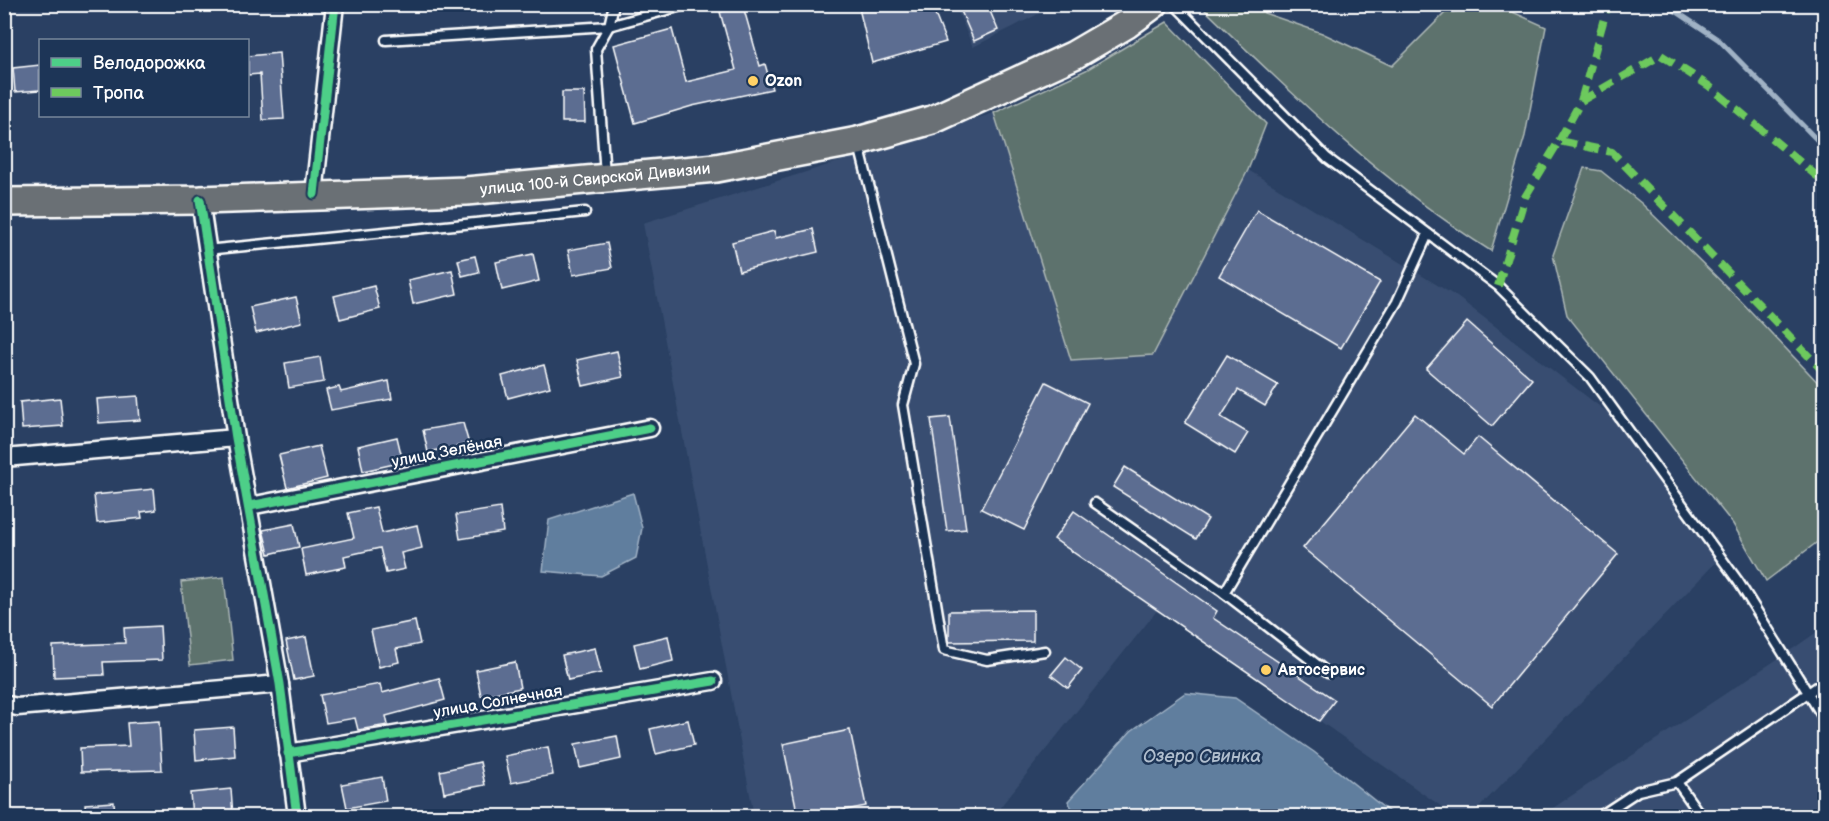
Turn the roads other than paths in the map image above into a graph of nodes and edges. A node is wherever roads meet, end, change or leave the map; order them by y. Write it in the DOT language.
graph roads {
  1 [pos="334,4"];
  2 [pos="614,4"];
  3 [pos="689,4"];
  4 [pos="1154,4"];
  5 [pos="1174,4"];
  6 [pos="609,26"];
  7 [pos="386,40"];
  8 [pos="858,141"];
  9 [pos="606,178"];
  10 [pos="314,194"];
  11 [pos="200,200"];
  12 [pos="4,202"];
  13 [pos="585,212"];
  14 [pos="1428,234"];
  15 [pos="206,250"];
  16 [pos="650,428"];
  17 [pos="236,438"];
  18 [pos="4,458"];
  19 [pos="1095,503"];
  20 [pos="250,506"];
  21 [pos="1224,593"];
  22 [pos="1045,651"];
  23 [pos="1328,673"];
  24 [pos="712,681"];
  25 [pos="1824,682"];
  26 [pos="280,684"];
  27 [pos="1808,693"];
  28 [pos="4,704"];
  29 [pos="1824,719"];
  30 [pos="288,753"];
  31 [pos="1677,782"];
  32 [pos="297,816"];
  33 [pos="1600,816"];
  34 [pos="1701,816"];
  1 -- 10 [label="street"];
  2 -- 6 [label="lane"];
  3 -- 6 [label="lane"];
  4 -- 8 [label="main road, улица 100-й Свирской Дивизии"];
  5 -- 14 [label="lane"];
  6 -- 7 [label="lane"];
  6 -- 9 [label="lane"];
  8 -- 9 [label="main road, улица 100-й Свирской Дивизии"];
  8 -- 22 [label="lane"];
  9 -- 10 [label="main road, улица 100-й Свирской Дивизии"];
  10 -- 11 [label="main road, улица 100-й Свирской Дивизии"];
  11 -- 12 [label="main road, улица 100-й Свирской Дивизии"];
  11 -- 15 [label="street"];
  13 -- 15 [label="lane"];
  14 -- 21 [label="lane"];
  14 -- 27 [label="lane"];
  15 -- 17 [label="street"];
  16 -- 20 [label="street, улица Зелёная"];
  17 -- 18 [label="street"];
  17 -- 20 [label="street"];
  19 -- 21 [label="lane"];
  20 -- 26 [label="street"];
  21 -- 23 [label="lane"];
  24 -- 30 [label="street, улица Солнечная"];
  25 -- 27 [label="lane"];
  26 -- 28 [label="street"];
  26 -- 30 [label="street"];
  27 -- 29 [label="lane"];
  27 -- 31 [label="lane"];
  30 -- 32 [label="street"];
  31 -- 33 [label="lane"];
  31 -- 34 [label="lane"];
}
